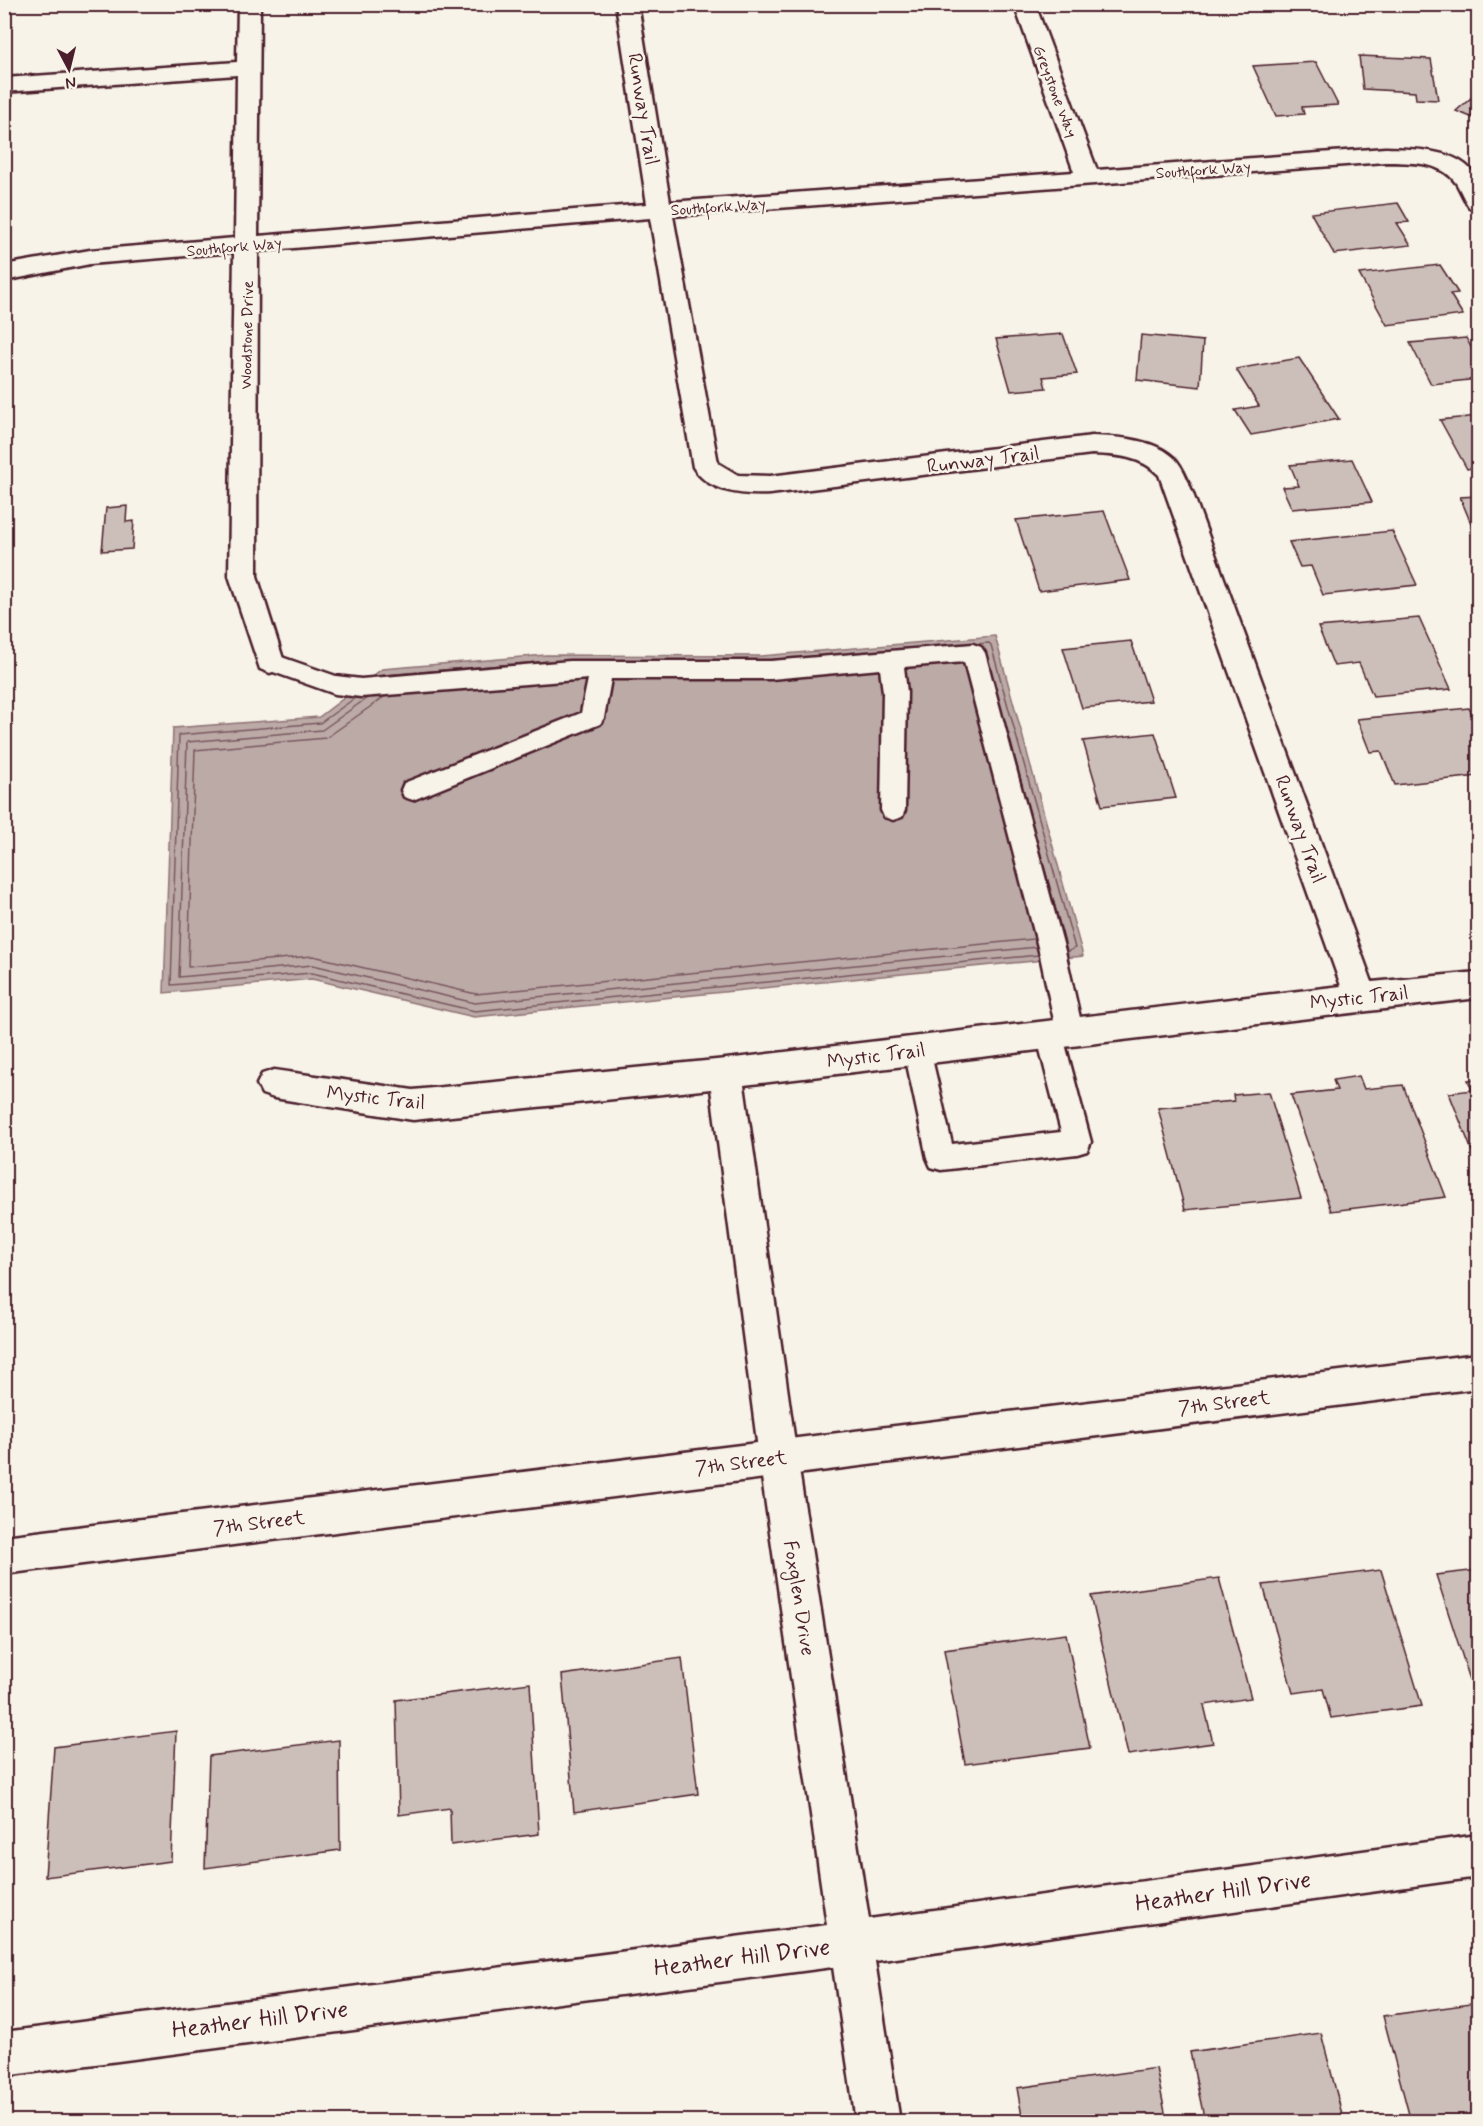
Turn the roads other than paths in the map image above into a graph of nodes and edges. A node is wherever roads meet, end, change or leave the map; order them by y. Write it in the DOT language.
graph roads {
  1 [pos="249,4"];
  2 [pos="627,4"];
  3 [pos="1023,4"];
  4 [pos="248,68"];
  5 [pos="4,85"];
  6 [pos="1088,177"];
  7 [pos="1479,203"];
  8 [pos="660,210"];
  9 [pos="247,245"];
  10 [pos="4,273"];
  11 [pos="891,660"];
  12 [pos="270,662"];
  13 [pos="601,671"];
  14 [pos="413,790"];
  15 [pos="893,810"];
  16 [pos="1479,985"];
  17 [pos="1361,997"];
  18 [pos="1060,1033"];
  19 [pos="918,1050"];
  20 [pos="726,1073"];
  21 [pos="274,1084"];
  22 [pos="1479,1371"];
  23 [pos="778,1457"];
  24 [pos="4,1555"];
  25 [pos="1479,1856"];
  26 [pos="851,1943"];
  27 [pos="4,2054"];
  28 [pos="878,2121"];
  1 -- 4 [label="street, Woodstone Drive"];
  2 -- 8 [label="street, Runway Trail"];
  3 -- 6 [label="street, Greystone Way"];
  4 -- 5 [label="street"];
  4 -- 9 [label="street, Woodstone Drive"];
  6 -- 7 [label="street, Southfork Way"];
  6 -- 8 [label="street, Southfork Way"];
  8 -- 9 [label="street, Southfork Way"];
  8 -- 17 [label="street, Runway Trail"];
  9 -- 10 [label="street, Southfork Way"];
  9 -- 12 [label="street, Woodstone Drive"];
  11 -- 13 [label="lane"];
  11 -- 15 [label="lane"];
  11 -- 18 [label="lane"];
  12 -- 13 [label="lane"];
  13 -- 14 [label="lane"];
  16 -- 17 [label="street, Mystic Trail"];
  17 -- 18 [label="street, Mystic Trail"];
  18 -- 19 [label="street, Mystic Trail"];
  18 -- 19 [label="lane"];
  19 -- 20 [label="street, Mystic Trail"];
  20 -- 21 [label="street, Mystic Trail"];
  20 -- 23 [label="street, Foxglen Drive"];
  22 -- 23 [label="street, 7th Street"];
  23 -- 24 [label="street, 7th Street"];
  23 -- 26 [label="street, Foxglen Drive"];
  25 -- 26 [label="street, Heather Hill Drive"];
  26 -- 27 [label="street, Heather Hill Drive"];
  26 -- 28 [label="street, Foxglen Drive"];
}
